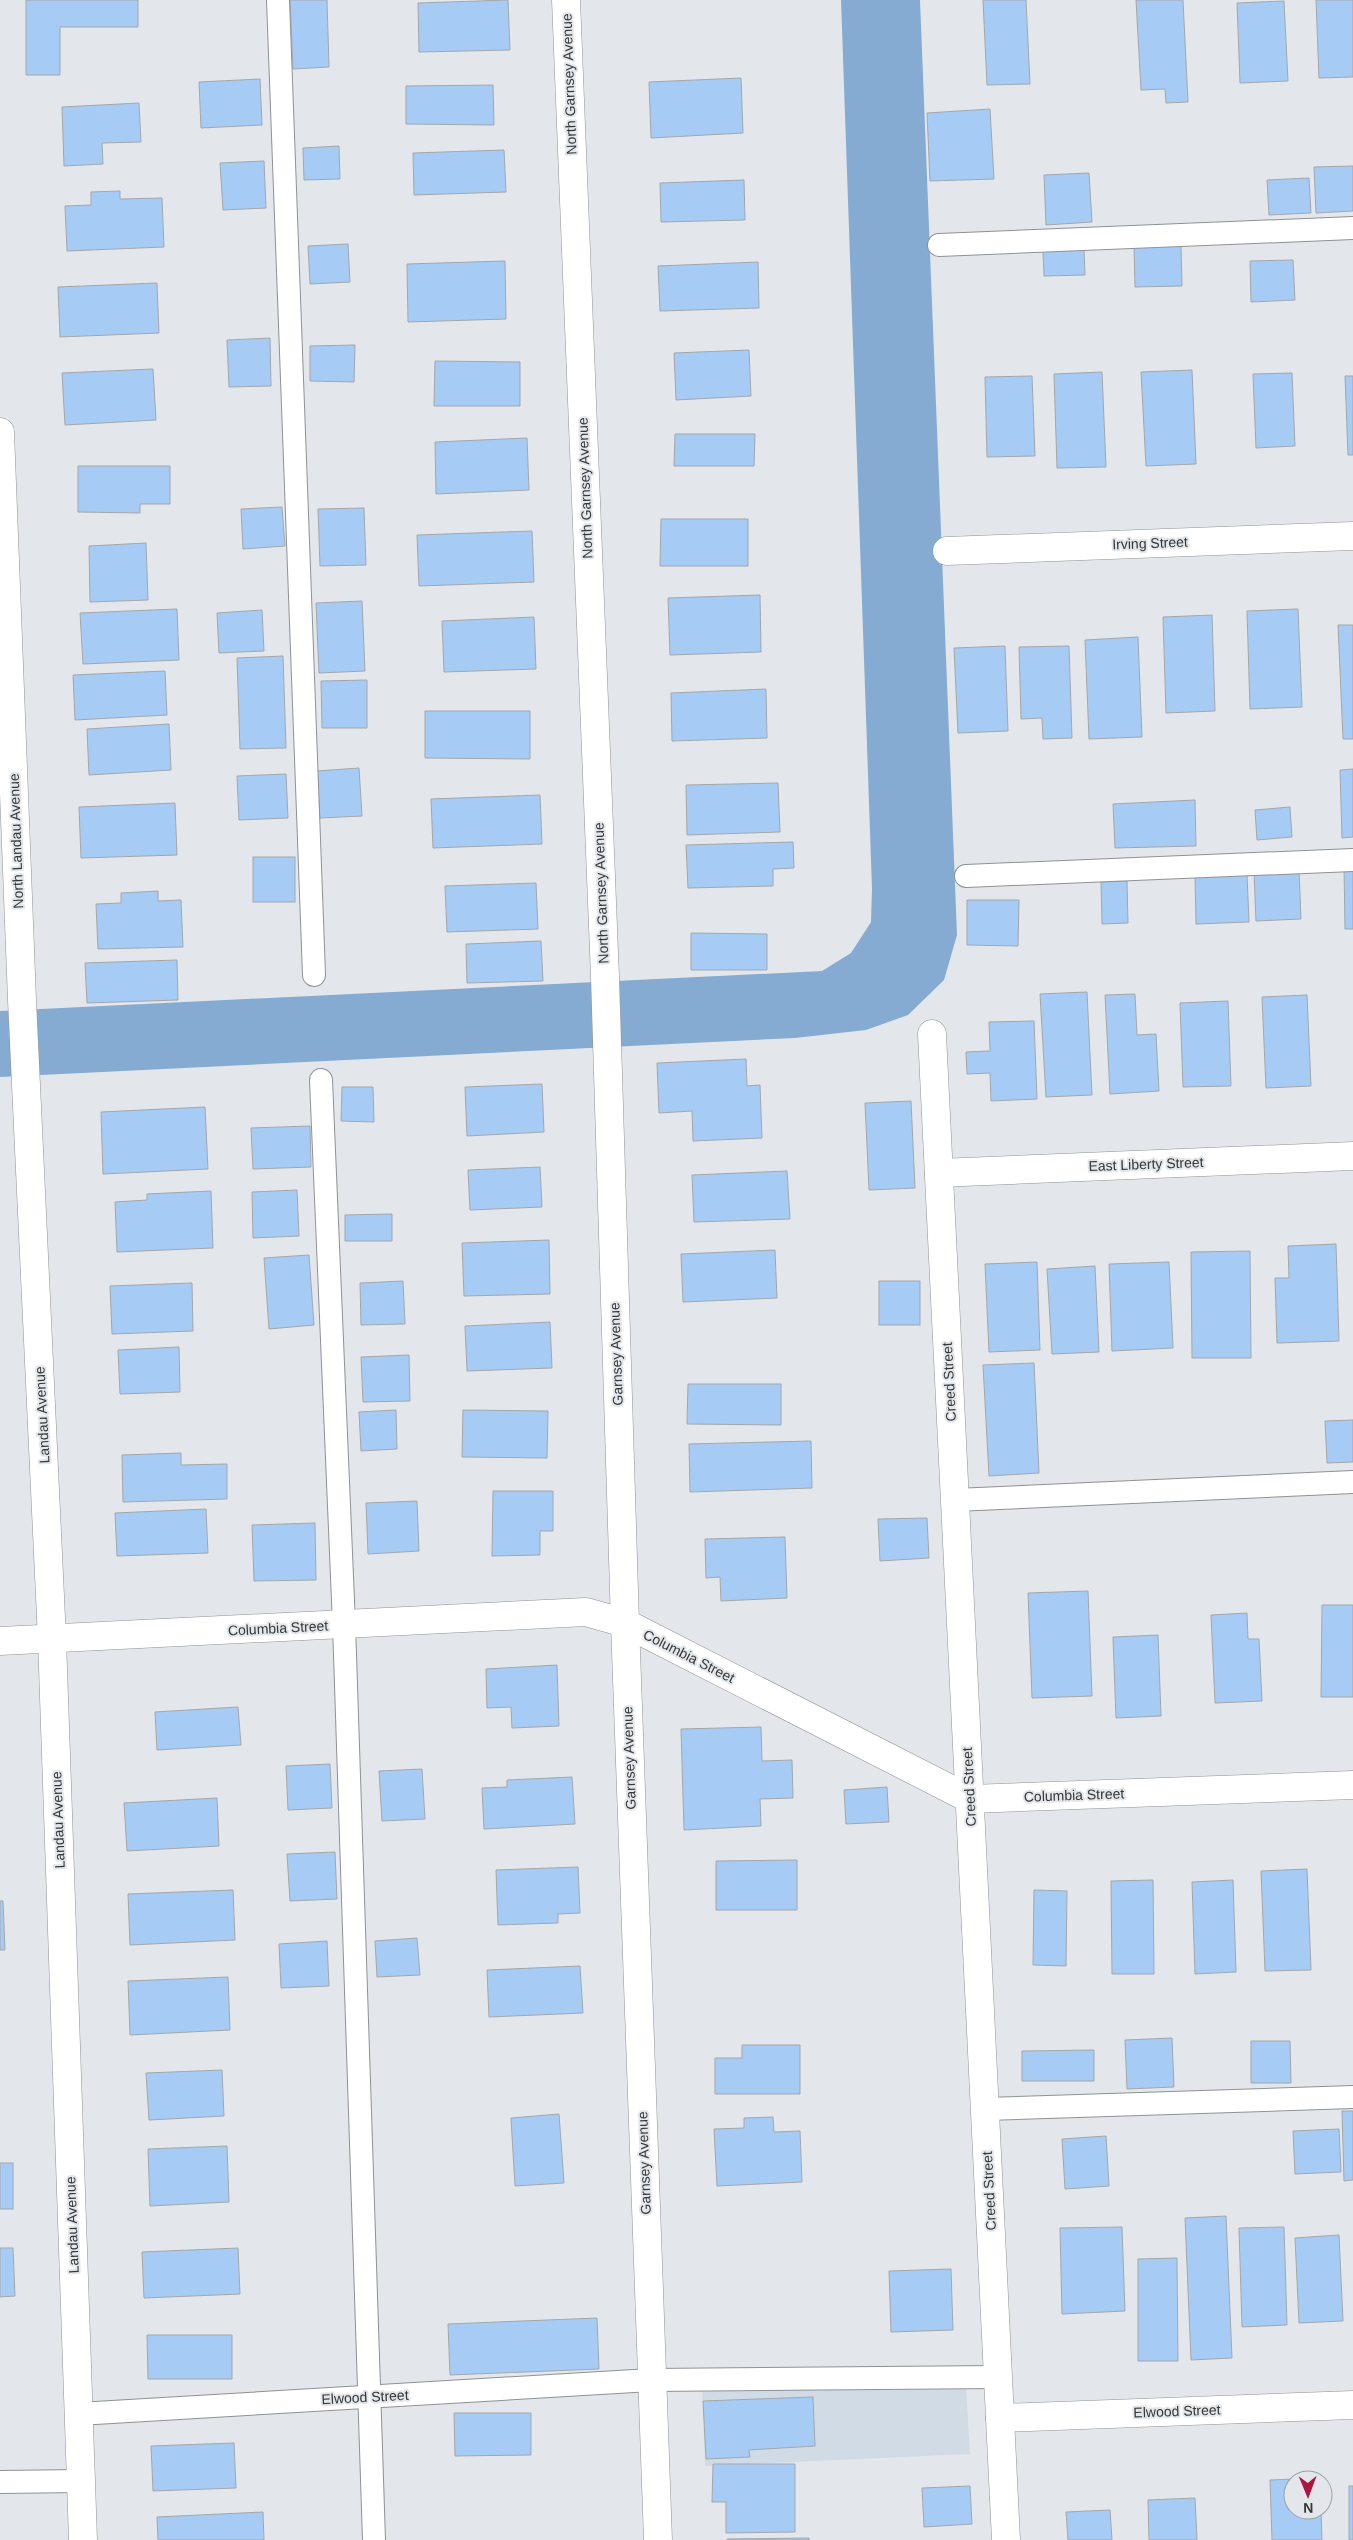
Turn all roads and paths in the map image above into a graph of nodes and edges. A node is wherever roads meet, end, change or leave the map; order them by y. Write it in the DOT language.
graph roads {
  1 [pos="278,0"];
  2 [pos="566,0"];
  3 [pos="1353,228"];
  4 [pos="939,246"];
  5 [pos="0,432"];
  6 [pos="1353,536"];
  7 [pos="947,551"];
  8 [pos="1353,860"];
  9 [pos="966,876"];
  10 [pos="314,975"];
  11 [pos="604,977"];
  12 [pos="932,1034"];
  13 [pos="321,1080"];
  14 [pos="28,1100"];
  15 [pos="1353,1156"];
  16 [pos="939,1173"];
  17 [pos="1353,1482"];
  18 [pos="955,1500"];
  19 [pos="344,1624"];
  20 [pos="625,1624"];
  21 [pos="52,1639"];
  22 [pos="0,1641"];
  23 [pos="1353,1785"];
  24 [pos="970,1799"];
  25 [pos="1353,2097"];
  26 [pos="985,2109"];
  27 [pos="998,2377"];
  28 [pos="651,2380"];
  29 [pos="369,2397"];
  30 [pos="1353,2404"];
  31 [pos="78,2414"];
  32 [pos="1000,2418"];
  33 [pos="81,2481"];
  34 [pos="0,2482"];
  35 [pos="83,2540"];
  36 [pos="374,2540"];
  37 [pos="658,2540"];
  38 [pos="1006,2540"];
  1 -- 10 [label="lane"];
  2 -- 11 [label="street, North Garnsey Avenue"];
  3 -- 4 [label="lane"];
  5 -- 14 [label="street, North Landau Avenue"];
  6 -- 7 [label="street, Irving Street"];
  8 -- 9 [label="lane"];
  11 -- 20 [label="street, Garnsey Avenue"];
  12 -- 16 [label="street, Creed Street"];
  13 -- 19 [label="lane"];
  14 -- 21 [label="street, Landau Avenue"];
  15 -- 16 [label="street, East Liberty Street"];
  16 -- 18 [label="street, Creed Street"];
  17 -- 18 [label="lane"];
  18 -- 24 [label="street, Creed Street"];
  19 -- 20 [label="street, Columbia Street"];
  19 -- 21 [label="street, Columbia Street"];
  19 -- 29 [label="lane"];
  20 -- 24 [label="street, Columbia Street"];
  20 -- 28 [label="street, Garnsey Avenue"];
  21 -- 22 [label="street, Columbia Street"];
  21 -- 31 [label="street, Landau Avenue"];
  23 -- 24 [label="street, Columbia Street"];
  24 -- 26 [label="street, Creed Street"];
  25 -- 26 [label="lane"];
  26 -- 27 [label="street, Creed Street"];
  27 -- 28 [label="lane, Elwood Street"];
  27 -- 32 [label="street, Creed Street"];
  28 -- 29 [label="lane, Elwood Street"];
  28 -- 37 [label="street, Garnsey Avenue"];
  29 -- 31 [label="lane, Elwood Street"];
  29 -- 36 [label="lane"];
  30 -- 32 [label="street, Elwood Street"];
  31 -- 33 [label="street, Landau Avenue"];
  32 -- 38 [label="street, Creed Street"];
  33 -- 34 [label="lane"];
  33 -- 35 [label="street, Landau Avenue"];
}
